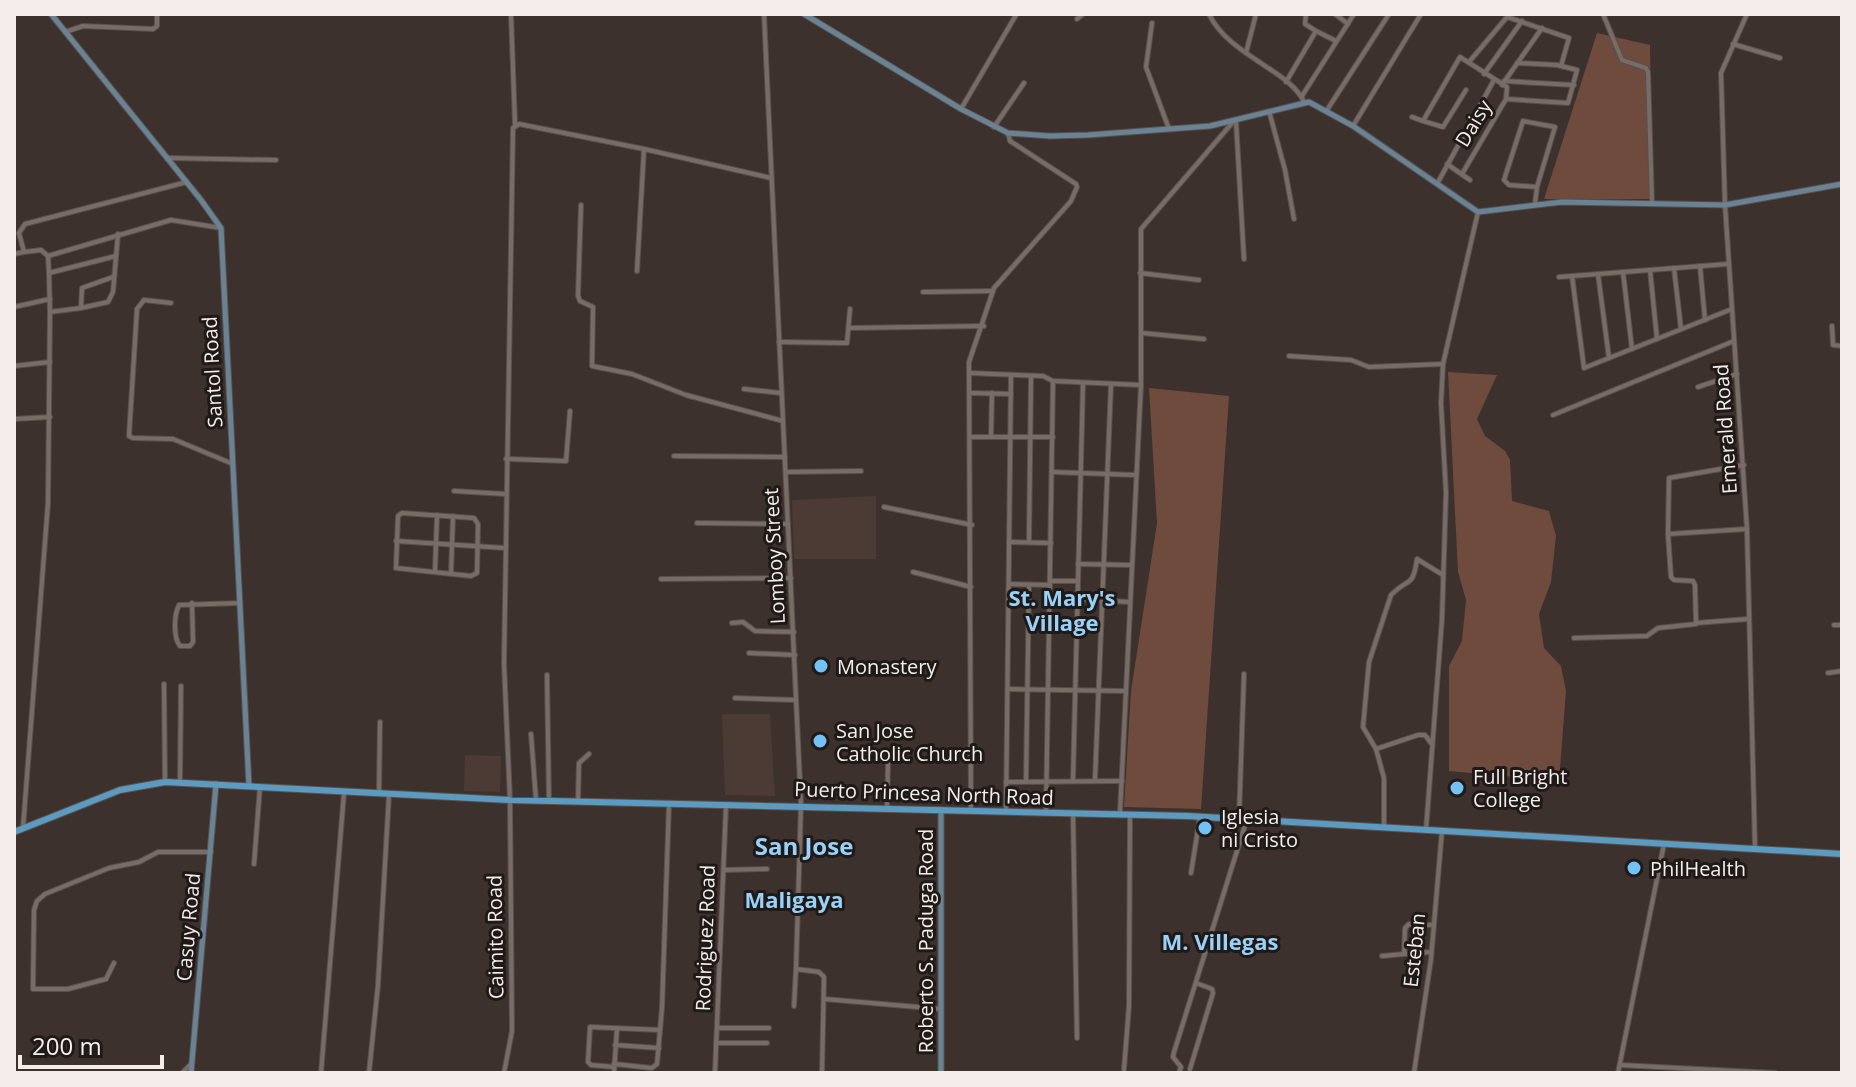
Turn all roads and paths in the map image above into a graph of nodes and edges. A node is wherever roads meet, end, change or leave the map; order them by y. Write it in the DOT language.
graph roads {
  1 [pos="51,14"];
  2 [pos="157,14"];
  3 [pos="511,14"];
  4 [pos="764,14"];
  5 [pos="805,14"];
  6 [pos="1083,14"];
  7 [pos="1209,14"];
  8 [pos="1256,14"];
  9 [pos="1306,14"];
  10 [pos="1335,14"];
  11 [pos="1354,14"];
  12 [pos="1389,14"];
  13 [pos="1421,14"];
  14 [pos="1603,14"];
  15 [pos="1747,14"];
  16 [pos="1016,15"];
  17 [pos="1077,19"];
  18 [pos="1522,21"];
  19 [pos="1152,23"];
  20 [pos="1348,24"];
  21 [pos="1543,28"];
  22 [pos="1316,31"];
  23 [pos="65,32"];
  24 [pos="1337,41"];
  25 [pos="1733,44"];
  26 [pos="1246,53"];
  27 [pos="1780,58"];
  28 [pos="1469,62"];
  29 [pos="1517,63"];
  30 [pos="1561,66"];
  31 [pos="1484,74"];
  32 [pos="1494,80"];
  33 [pos="1286,82"];
  34 [pos="1024,83"];
  35 [pos="1503,83"];
  36 [pos="1574,85"];
  37 [pos="1466,90"];
  38 [pos="1303,99"];
  39 [pos="1506,99"];
  40 [pos="961,109"];
  41 [pos="1327,110"];
  42 [pos="1269,111"];
  43 [pos="1412,117"];
  44 [pos="1423,121"];
  45 [pos="1235,122"];
  46 [pos="515,125"];
  47 [pos="1353,126"];
  48 [pos="994,127"];
  49 [pos="1169,129"];
  50 [pos="1008,133"];
  51 [pos="644,149"];
  52 [pos="168,158"];
  53 [pos="276,160"];
  54 [pos="1447,164"];
  55 [pos="1462,174"];
  56 [pos="771,178"];
  57 [pos="1470,180"];
  58 [pos="187,182"];
  59 [pos="1437,184"];
  60 [pos="1842,184"];
  61 [pos="1537,187"];
  62 [pos="1652,203"];
  63 [pos="1535,204"];
  64 [pos="581,205"];
  65 [pos="1725,205"];
  66 [pos="1478,212"];
  67 [pos="1294,219"];
  68 [pos="221,228"];
  69 [pos="16,234"];
  70 [pos="118,234"];
  71 [pos="24,252"];
  72 [pos="14,254"];
  73 [pos="48,256"];
  74 [pos="116,256"];
  75 [pos="1244,259"];
  76 [pos="1729,264"];
  77 [pos="1700,266"];
  78 [pos="1674,268"];
  79 [pos="1650,270"];
  80 [pos="637,271"];
  81 [pos="1623,272"];
  82 [pos="49,273"];
  83 [pos="1140,273"];
  84 [pos="1598,274"];
  85 [pos="1572,276"];
  86 [pos="113,277"];
  87 [pos="1559,277"];
  88 [pos="1199,280"];
  89 [pos="993,291"];
  90 [pos="923,292"];
  91 [pos="50,299"];
  92 [pos="171,303"];
  93 [pos="14,307"];
  94 [pos="81,308"];
  95 [pos="850,309"];
  96 [pos="1732,309"];
  97 [pos="50,312"];
  98 [pos="1705,320"];
  99 [pos="984,326"];
  100 [pos="1832,326"];
  101 [pos="849,328"];
  102 [pos="1681,329"];
  103 [pos="1142,333"];
  104 [pos="1204,339"];
  105 [pos="1657,339"];
  106 [pos="1734,341"];
  107 [pos="779,342"];
  108 [pos="1842,346"];
  109 [pos="1632,349"];
  110 [pos="1289,356"];
  111 [pos="1609,359"];
  112 [pos="50,362"];
  113 [pos="1443,364"];
  114 [pos="14,366"];
  115 [pos="970,373"];
  116 [pos="1737,374"];
  117 [pos="1011,375"];
  118 [pos="1031,376"];
  119 [pos="1053,381"];
  120 [pos="1083,383"];
  121 [pos="1111,384"];
  122 [pos="1141,385"];
  123 [pos="1698,387"];
  124 [pos="744,389"];
  125 [pos="781,393"];
  126 [pos="970,393"];
  127 [pos="992,393"];
  128 [pos="1011,394"];
  129 [pos="570,411"];
  130 [pos="1553,415"];
  131 [pos="50,417"];
  132 [pos="14,419"];
  133 [pos="783,421"];
  134 [pos="970,437"];
  135 [pos="991,437"];
  136 [pos="1011,437"];
  137 [pos="1030,437"];
  138 [pos="1053,437"];
  139 [pos="674,456"];
  140 [pos="785,457"];
  141 [pos="506,459"];
  142 [pos="233,464"];
  143 [pos="1744,465"];
  144 [pos="861,471"];
  145 [pos="786,472"];
  146 [pos="1052,472"];
  147 [pos="1080,473"];
  148 [pos="1106,473"];
  149 [pos="1136,475"];
  150 [pos="454,491"];
  151 [pos="505,494"];
  152 [pos="884,507"];
  153 [pos="437,515"];
  154 [pos="453,516"];
  155 [pos="697,523"];
  156 [pos="788,524"];
  157 [pos="972,525"];
  158 [pos="1747,529"];
  159 [pos="1668,534"];
  160 [pos="396,541"];
  161 [pos="1009,542"];
  162 [pos="1029,542"];
  163 [pos="1051,543"];
  164 [pos="436,544"];
  165 [pos="452,545"];
  166 [pos="479,547"];
  167 [pos="505,548"];
  168 [pos="1078,564"];
  169 [pos="1103,564"];
  170 [pos="1131,565"];
  171 [pos="435,572"];
  172 [pos="913,572"];
  173 [pos="451,574"];
  174 [pos="1443,575"];
  175 [pos="791,578"];
  176 [pos="661,579"];
  177 [pos="1077,581"];
  178 [pos="1050,583"];
  179 [pos="1009,584"];
  180 [pos="1029,585"];
  181 [pos="971,587"];
  182 [pos="1077,599"];
  183 [pos="1102,600"];
  184 [pos="1129,602"];
  185 [pos="192,603"];
  186 [pos="240,603"];
  187 [pos="1749,619"];
  188 [pos="732,623"];
  189 [pos="1696,623"];
  190 [pos="1834,625"];
  191 [pos="1842,625"];
  192 [pos="794,632"];
  193 [pos="1574,638"];
  194 [pos="749,653"];
  195 [pos="795,655"];
  196 [pos="1842,671"];
  197 [pos="1828,673"];
  198 [pos="1244,674"];
  199 [pos="547,675"];
  200 [pos="164,684"];
  201 [pos="181,686"];
  202 [pos="1007,689"];
  203 [pos="1028,690"];
  204 [pos="1048,690"];
  205 [pos="1074,690"];
  206 [pos="1098,691"];
  207 [pos="1126,691"];
  208 [pos="735,698"];
  209 [pos="796,700"];
  210 [pos="380,722"];
  211 [pos="531,734"];
  212 [pos="1433,745"];
  213 [pos="1376,749"];
  214 [pos="589,754"];
  215 [pos="888,763"];
  216 [pos="1046,780"];
  217 [pos="1073,780"];
  218 [pos="1095,780"];
  219 [pos="1026,781"];
  220 [pos="1122,781"];
  221 [pos="165,782"];
  222 [pos="180,782"];
  223 [pos="1006,782"];
  224 [pos="216,784"];
  225 [pos="249,786"];
  226 [pos="260,787"];
  227 [pos="344,793"];
  228 [pos="379,795"];
  229 [pos="389,795"];
  230 [pos="510,800"];
  231 [pos="536,800"];
  232 [pos="549,801"];
  233 [pos="578,801"];
  234 [pos="669,804"];
  235 [pos="726,805"];
  236 [pos="801,805"];
  237 [pos="887,808"];
  238 [pos="941,810"];
  239 [pos="971,810"];
  240 [pos="1006,811"];
  241 [pos="1046,812"];
  242 [pos="1073,813"];
  243 [pos="1120,813"];
  244 [pos="1130,814"];
  245 [pos="1200,816"];
  246 [pos="1243,818"];
  247 [pos="1384,827"];
  248 [pos="23,828"];
  249 [pos="1426,830"];
  250 [pos="1442,831"];
  251 [pos="14,832"];
  252 [pos="1664,844"];
  253 [pos="1755,848"];
  254 [pos="211,852"];
  255 [pos="1842,854"];
  256 [pos="254,864"];
  257 [pos="767,869"];
  258 [pos="724,870"];
  259 [pos="1191,873"];
  260 [pos="1433,925"];
  261 [pos="1431,952"];
  262 [pos="1404,954"];
  263 [pos="1382,956"];
  264 [pos="114,963"];
  265 [pos="796,969"];
  266 [pos="1196,983"];
  267 [pos="824,999"];
  268 [pos="794,1006"];
  269 [pos="941,1009"];
  270 [pos="617,1028"];
  271 [pos="717,1028"];
  272 [pos="769,1028"];
  273 [pos="660,1030"];
  274 [pos="1077,1038"];
  275 [pos="716,1043"];
  276 [pos="767,1043"];
  277 [pos="615,1045"];
  278 [pos="659,1048"];
  279 [pos="192,1062"];
  280 [pos="1620,1065"];
  281 [pos="614,1068"];
  282 [pos="1124,1069"];
  283 [pos="1180,1070"];
  284 [pos="1192,1071"];
  285 [pos="1716,1071"];
  286 [pos="182,1073"];
  287 [pos="191,1073"];
  288 [pos="321,1073"];
  289 [pos="369,1073"];
  290 [pos="504,1073"];
  291 [pos="715,1073"];
  292 [pos="822,1073"];
  293 [pos="941,1073"];
  294 [pos="1414,1073"];
  295 [pos="1618,1073"];
  296 [pos="1771,1073"];
  1 -- 23 [label="street"];
  2 -- 23 [label="street"];
  3 -- 46 [label="street, Caimito Road"];
  4 -- 56 [label="street, Lomboy Street"];
  5 -- 40 [label="street"];
  6 -- 17 [label="street"];
  7 -- 26 [label="street"];
  8 -- 26 [label="street"];
  9 -- 22 [label="street"];
  10 -- 20 [label="street"];
  11 -- 20 [label="street"];
  12 -- 41 [label="street"];
  13 -- 47 [label="street"];
  14 -- 62 [label="street"];
  15 -- 25 [label="street, Emerald Road"];
  16 -- 40 [label="street"];
  18 -- 21 [label="street"];
  18 -- 28 [label="street"];
  18 -- 31 [label="street"];
  19 -- 49 [label="street"];
  20 -- 24 [label="street"];
  21 -- 29 [label="street"];
  21 -- 30 [label="street"];
  22 -- 24 [label="street"];
  22 -- 33 [label="street"];
  23 -- 52 [label="street"];
  24 -- 38 [label="street"];
  25 -- 27 [label="street"];
  25 -- 65 [label="street, Emerald Road"];
  26 -- 33 [label="street"];
  28 -- 31 [label="street"];
  28 -- 44 [label="street"];
  29 -- 30 [label="street"];
  29 -- 35 [label="street"];
  30 -- 36 [label="street"];
  31 -- 32 [label="street"];
  32 -- 35 [label="street"];
  32 -- 54 [label="street"];
  33 -- 38 [label="street"];
  34 -- 48 [label="street"];
  35 -- 36 [label="street"];
  35 -- 39 [label="street"];
  36 -- 39 [label="street, Daisy"];
  37 -- 44 [label="street"];
  38 -- 41 [label="street"];
  38 -- 42 [label="street"];
  39 -- 55 [label="street, Daisy"];
  40 -- 48 [label="street"];
  41 -- 47 [label="street"];
  42 -- 45 [label="street"];
  42 -- 67 [label="street"];
  43 -- 44 [label="street"];
  45 -- 49 [label="street"];
  45 -- 75 [label="street"];
  45 -- 83 [label="street"];
  46 -- 51 [label="street"];
  46 -- 141 [label="street, Caimito Road"];
  47 -- 59 [label="street"];
  48 -- 50 [label="street"];
  49 -- 50 [label="street"];
  50 -- 89 [label="street"];
  51 -- 56 [label="street"];
  51 -- 80 [label="street"];
  52 -- 53 [label="street"];
  52 -- 58 [label="street"];
  54 -- 55 [label="street"];
  54 -- 59 [label="street"];
  55 -- 57 [label="street"];
  56 -- 107 [label="street, Lomboy Street"];
  58 -- 68 [label="street"];
  58 -- 69 [label="street"];
  59 -- 66 [label="street"];
  60 -- 65 [label="street"];
  61 -- 61 [label="street"];
  61 -- 63 [label="street"];
  62 -- 63 [label="street"];
  62 -- 65 [label="street"];
  63 -- 66 [label="street"];
  64 -- 133 [label="street"];
  65 -- 76 [label="street, Emerald Road"];
  66 -- 113 [label="street"];
  68 -- 70 [label="street"];
  68 -- 142 [label="street, Santol Road"];
  69 -- 71 [label="street"];
  70 -- 73 [label="street"];
  70 -- 74 [label="street"];
  71 -- 72 [label="street"];
  71 -- 73 [label="street"];
  73 -- 82 [label="street"];
  74 -- 82 [label="street"];
  74 -- 86 [label="street"];
  76 -- 77 [label="street"];
  76 -- 96 [label="street, Emerald Road"];
  77 -- 78 [label="street"];
  77 -- 98 [label="street"];
  78 -- 79 [label="street"];
  78 -- 102 [label="street"];
  79 -- 81 [label="street"];
  79 -- 105 [label="street"];
  81 -- 84 [label="street"];
  81 -- 109 [label="street"];
  82 -- 91 [label="street"];
  83 -- 88 [label="street"];
  83 -- 103 [label="street"];
  84 -- 85 [label="street"];
  84 -- 111 [label="street"];
  85 -- 87 [label="street"];
  85 -- 111 [label="street"];
  86 -- 94 [label="street"];
  86 -- 94 [label="street"];
  89 -- 90 [label="street"];
  89 -- 99 [label="street"];
  91 -- 93 [label="street"];
  91 -- 97 [label="street"];
  92 -- 142 [label="street"];
  94 -- 97 [label="street"];
  95 -- 101 [label="street"];
  96 -- 98 [label="street"];
  96 -- 106 [label="street, Emerald Road"];
  97 -- 112 [label="street"];
  98 -- 102 [label="street"];
  99 -- 101 [label="street"];
  99 -- 115 [label="street"];
  100 -- 108 [label="street"];
  101 -- 107 [label="street"];
  102 -- 105 [label="street"];
  103 -- 104 [label="street"];
  103 -- 122 [label="street"];
  105 -- 109 [label="street"];
  106 -- 116 [label="street, Emerald Road"];
  106 -- 130 [label="street"];
  107 -- 125 [label="street, Lomboy Street"];
  109 -- 111 [label="street"];
  110 -- 113 [label="street"];
  112 -- 114 [label="street"];
  112 -- 131 [label="street"];
  113 -- 174 [label="street"];
  115 -- 117 [label="street"];
  115 -- 126 [label="street"];
  116 -- 123 [label="street"];
  116 -- 143 [label="street, Emerald Road"];
  117 -- 118 [label="street"];
  117 -- 128 [label="street"];
  118 -- 119 [label="street"];
  118 -- 137 [label="street"];
  119 -- 120 [label="street"];
  119 -- 138 [label="street"];
  120 -- 121 [label="street"];
  120 -- 147 [label="street"];
  121 -- 122 [label="street"];
  121 -- 148 [label="street"];
  122 -- 149 [label="street"];
  124 -- 125 [label="street"];
  125 -- 133 [label="street, Lomboy Street"];
  126 -- 127 [label="street"];
  126 -- 134 [label="street"];
  127 -- 128 [label="street"];
  127 -- 135 [label="street"];
  128 -- 136 [label="street"];
  129 -- 141 [label="street"];
  131 -- 132 [label="street"];
  131 -- 248 [label="street"];
  133 -- 140 [label="street, Lomboy Street"];
  134 -- 135 [label="street"];
  134 -- 157 [label="street"];
  135 -- 136 [label="street"];
  136 -- 137 [label="street"];
  136 -- 161 [label="street"];
  137 -- 138 [label="street"];
  137 -- 162 [label="street"];
  138 -- 146 [label="street"];
  139 -- 140 [label="street"];
  140 -- 145 [label="street, Lomboy Street"];
  141 -- 151 [label="street, Caimito Road"];
  142 -- 186 [label="street, Santol Road"];
  143 -- 158 [label="street, Emerald Road"];
  143 -- 159 [label="street"];
  144 -- 145 [label="street"];
  145 -- 156 [label="street, Lomboy Street"];
  146 -- 147 [label="street"];
  146 -- 163 [label="street"];
  147 -- 148 [label="street"];
  147 -- 168 [label="street"];
  148 -- 149 [label="street"];
  148 -- 169 [label="street"];
  149 -- 170 [label="street"];
  150 -- 151 [label="street"];
  151 -- 167 [label="street, Caimito Road"];
  152 -- 157 [label="street"];
  153 -- 154 [label="street"];
  153 -- 160 [label="street"];
  153 -- 164 [label="street"];
  154 -- 165 [label="street"];
  154 -- 166 [label="street"];
  155 -- 156 [label="street"];
  156 -- 175 [label="street, Lomboy Street"];
  157 -- 181 [label="street"];
  158 -- 159 [label="street"];
  158 -- 187 [label="street, Emerald Road"];
  159 -- 189 [label="street"];
  160 -- 164 [label="street"];
  160 -- 171 [label="street"];
  161 -- 162 [label="street"];
  161 -- 179 [label="street"];
  162 -- 163 [label="street"];
  163 -- 178 [label="street"];
  164 -- 165 [label="street"];
  164 -- 171 [label="street"];
  165 -- 166 [label="street"];
  165 -- 173 [label="street"];
  166 -- 167 [label="street"];
  166 -- 173 [label="street"];
  167 -- 230 [label="street, Caimito Road"];
  168 -- 169 [label="street"];
  168 -- 177 [label="street"];
  169 -- 170 [label="street"];
  169 -- 183 [label="street"];
  170 -- 184 [label="street"];
  171 -- 173 [label="street"];
  172 -- 181 [label="street"];
  174 -- 212 [label="street"];
  174 -- 213 [label="street"];
  175 -- 176 [label="street"];
  175 -- 192 [label="street, Lomboy Street"];
  177 -- 178 [label="street"];
  177 -- 182 [label="street"];
  178 -- 180 [label="street"];
  178 -- 204 [label="street"];
  179 -- 180 [label="street"];
  179 -- 202 [label="street"];
  180 -- 203 [label="street"];
  181 -- 239 [label="street"];
  182 -- 183 [label="street"];
  182 -- 205 [label="street"];
  183 -- 184 [label="street"];
  183 -- 206 [label="street"];
  184 -- 207 [label="street"];
  185 -- 185 [label="street"];
  185 -- 186 [label="street"];
  186 -- 225 [label="street, Santol Road"];
  187 -- 189 [label="street"];
  187 -- 253 [label="street, Emerald Road"];
  188 -- 192 [label="street"];
  189 -- 193 [label="street"];
  190 -- 191 [label="street"];
  192 -- 195 [label="street, Lomboy Street"];
  194 -- 195 [label="street"];
  195 -- 209 [label="street, Lomboy Street"];
  196 -- 197 [label="street"];
  198 -- 246 [label="street"];
  199 -- 232 [label="street"];
  200 -- 221 [label="street"];
  201 -- 222 [label="street"];
  202 -- 203 [label="street"];
  202 -- 223 [label="street"];
  203 -- 204 [label="street"];
  203 -- 219 [label="street"];
  204 -- 205 [label="street"];
  204 -- 216 [label="street"];
  205 -- 206 [label="street"];
  205 -- 217 [label="street"];
  206 -- 207 [label="street"];
  206 -- 218 [label="street"];
  207 -- 220 [label="street"];
  208 -- 209 [label="street"];
  209 -- 236 [label="street, Lomboy Street"];
  210 -- 228 [label="street"];
  211 -- 231 [label="street"];
  212 -- 213 [label="street"];
  212 -- 249 [label="street"];
  213 -- 247 [label="street"];
  214 -- 233 [label="street"];
  215 -- 237 [label="street"];
  216 -- 217 [label="street"];
  216 -- 219 [label="street"];
  216 -- 241 [label="street"];
  217 -- 218 [label="street"];
  218 -- 220 [label="street"];
  219 -- 223 [label="street"];
  220 -- 243 [label="street"];
  221 -- 222 [label="main road, Puerto Princesa North Road"];
  221 -- 248 [label="main road, Puerto Princesa North Road"];
  222 -- 224 [label="main road, Puerto Princesa North Road"];
  223 -- 240 [label="street"];
  224 -- 225 [label="main road, Puerto Princesa North Road"];
  224 -- 254 [label="street, Casuy Road"];
  225 -- 226 [label="main road, Puerto Princesa North Road"];
  226 -- 227 [label="main road, Puerto Princesa North Road"];
  226 -- 256 [label="street"];
  227 -- 228 [label="main road, Puerto Princesa North Road"];
  227 -- 288 [label="street"];
  228 -- 229 [label="main road, Puerto Princesa North Road"];
  229 -- 230 [label="main road, Puerto Princesa North Road"];
  229 -- 289 [label="street"];
  230 -- 231 [label="main road, Puerto Princesa North Road"];
  230 -- 290 [label="street, Caimito Road"];
  231 -- 232 [label="main road, Puerto Princesa North Road"];
  232 -- 233 [label="main road, Puerto Princesa North Road"];
  233 -- 234 [label="main road, Puerto Princesa North Road"];
  234 -- 235 [label="main road, Puerto Princesa North Road"];
  234 -- 273 [label="street"];
  235 -- 236 [label="main road, Puerto Princesa North Road"];
  235 -- 258 [label="street, Rodriguez Road"];
  236 -- 237 [label="main road, Puerto Princesa North Road"];
  236 -- 265 [label="street, Lomboy Street"];
  237 -- 238 [label="main road, Puerto Princesa North Road"];
  238 -- 239 [label="main road, Puerto Princesa North Road"];
  238 -- 269 [label="street, Roberto S. Paduga Road"];
  239 -- 240 [label="main road, Puerto Princesa North Road"];
  240 -- 241 [label="main road, Puerto Princesa North Road"];
  241 -- 242 [label="main road, Puerto Princesa North Road"];
  242 -- 243 [label="main road, Puerto Princesa North Road"];
  242 -- 274 [label="street"];
  243 -- 244 [label="main road, Puerto Princesa North Road"];
  244 -- 245 [label="main road, Puerto Princesa North Road"];
  244 -- 282 [label="street"];
  245 -- 246 [label="main road, Puerto Princesa North Road"];
  245 -- 259 [label="street"];
  246 -- 247 [label="main road, Puerto Princesa North Road"];
  246 -- 266 [label="street"];
  247 -- 249 [label="main road, Puerto Princesa North Road"];
  248 -- 251 [label="main road, Puerto Princesa North Road"];
  249 -- 250 [label="main road, Puerto Princesa North Road"];
  250 -- 252 [label="main road, Puerto Princesa North Road"];
  250 -- 260 [label="street, Esteban"];
  252 -- 253 [label="main road, Puerto Princesa North Road"];
  252 -- 280 [label="street"];
  253 -- 255 [label="main road, Puerto Princesa North Road"];
  254 -- 264 [label="street"];
  254 -- 279 [label="street, Casuy Road"];
  257 -- 258 [label="street"];
  258 -- 271 [label="street, Rodriguez Road"];
  260 -- 261 [label="street, Esteban"];
  260 -- 262 [label="street"];
  261 -- 262 [label="street"];
  261 -- 294 [label="street, Esteban"];
  262 -- 263 [label="street"];
  265 -- 267 [label="street"];
  265 -- 268 [label="street, Lomboy Street"];
  266 -- 283 [label="street"];
  266 -- 284 [label="street"];
  267 -- 269 [label="street"];
  267 -- 292 [label="street"];
  269 -- 293 [label="street, Roberto S. Paduga Road"];
  270 -- 273 [label="street"];
  270 -- 277 [label="street"];
  270 -- 281 [label="street"];
  271 -- 272 [label="street"];
  271 -- 275 [label="street, Rodriguez Road"];
  273 -- 278 [label="street"];
  275 -- 276 [label="street"];
  275 -- 291 [label="street, Rodriguez Road"];
  277 -- 278 [label="street"];
  277 -- 281 [label="street"];
  278 -- 281 [label="street"];
  279 -- 286 [label="street"];
  279 -- 287 [label="street, Casuy Road"];
  280 -- 285 [label="street"];
  280 -- 295 [label="street"];
  283 -- 284 [label="street"];
  285 -- 296 [label="street"];
}
